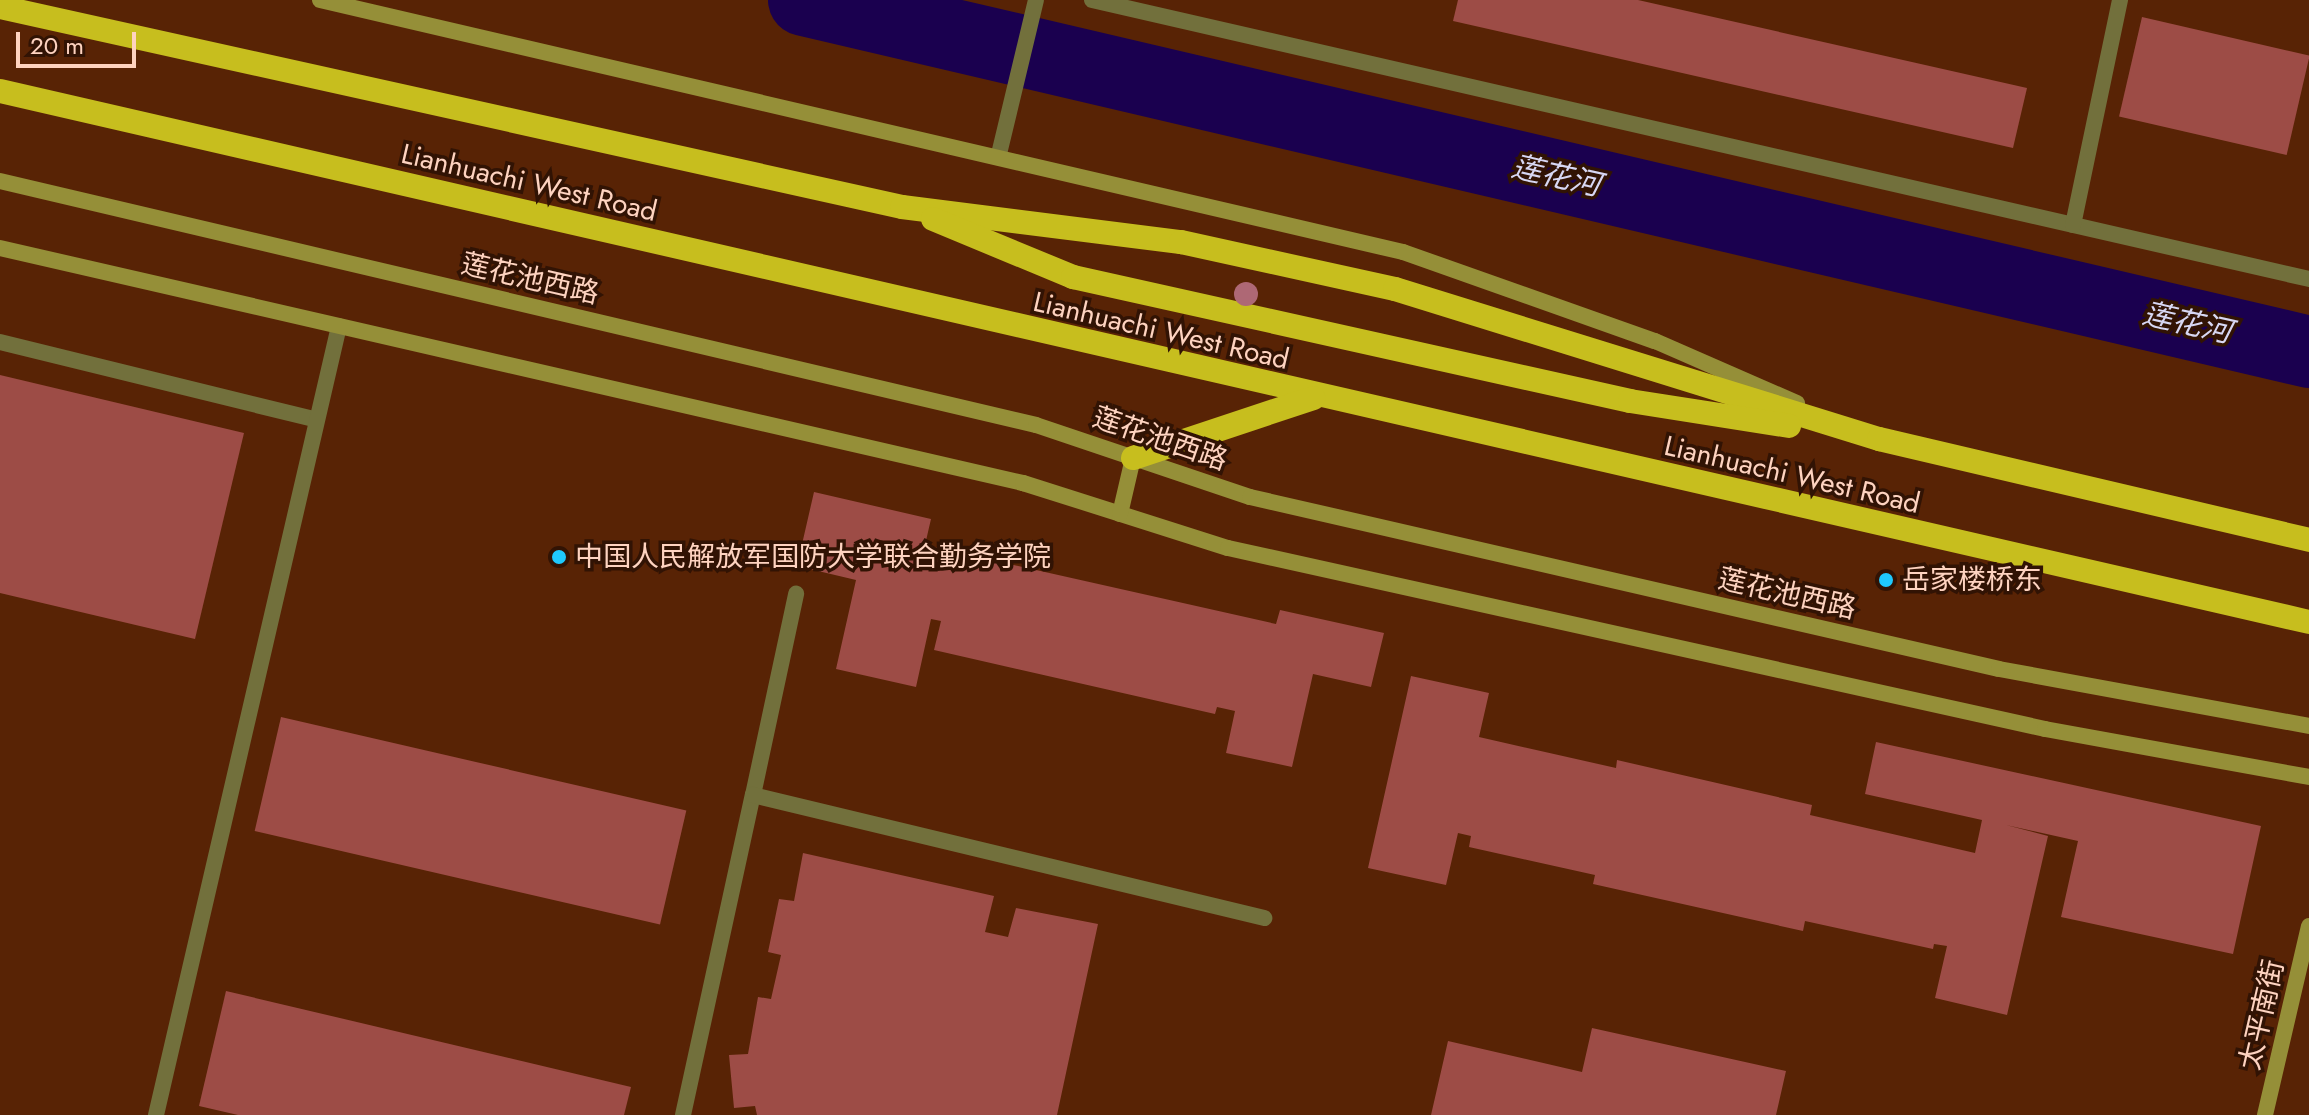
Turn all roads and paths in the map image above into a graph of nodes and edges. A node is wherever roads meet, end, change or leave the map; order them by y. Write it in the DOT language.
graph roads {
  1 [pos="320,0"];
  2 [pos="1036,0"];
  3 [pos="1092,0"];
  4 [pos="2120,0"];
  5 [pos="0,7"];
  6 [pos="0,91"];
  7 [pos="999,154"];
  8 [pos="0,181"];
  9 [pos="902,207"];
  10 [pos="2073,225"];
  11 [pos="0,248"];
  12 [pos="2309,279"];
  13 [pos="339,326"];
  14 [pos="0,342"];
  15 [pos="1316,397"];
  16 [pos="314,419"];
  17 [pos="1879,439"];
  18 [pos="1133,458"];
  19 [pos="1120,514"];
  20 [pos="2309,540"];
  21 [pos="796,594"];
  22 [pos="2309,622"];
  23 [pos="2309,726"];
  24 [pos="2309,777"];
  25 [pos="753,795"];
  26 [pos="1264,918"];
  27 [pos="2309,926"];
  28 [pos="156,1115"];
  29 [pos="683,1115"];
  30 [pos="2265,1115"];
  1 -- 7 [label="street"];
  2 -- 7 [label="street"];
  3 -- 10 [label="street"];
  4 -- 10 [label="street"];
  5 -- 9 [label="highway, Lianhuachi West Road"];
  6 -- 15 [label="highway, Lianhuachi West Road"];
  7 -- 17 [label="street"];
  8 -- 18 [label="street, 莲花池西路"];
  9 -- 17 [label="highway, Lianhuachi West Road"];
  9 -- 17 [label="highway, Lianhuachi West Road"];
  10 -- 12 [label="street"];
  11 -- 13 [label="street"];
  13 -- 16 [label="street"];
  13 -- 19 [label="street"];
  14 -- 16 [label="street"];
  15 -- 18 [label="highway"];
  15 -- 22 [label="highway, Lianhuachi West Road"];
  16 -- 28 [label="street"];
  17 -- 20 [label="highway, Lianhuachi West Road"];
  18 -- 19 [label="street"];
  18 -- 23 [label="street, 莲花池西路"];
  19 -- 24 [label="street"];
  21 -- 25 [label="street"];
  25 -- 26 [label="street"];
  25 -- 29 [label="street"];
  27 -- 30 [label="street, 太平南街"];
}
